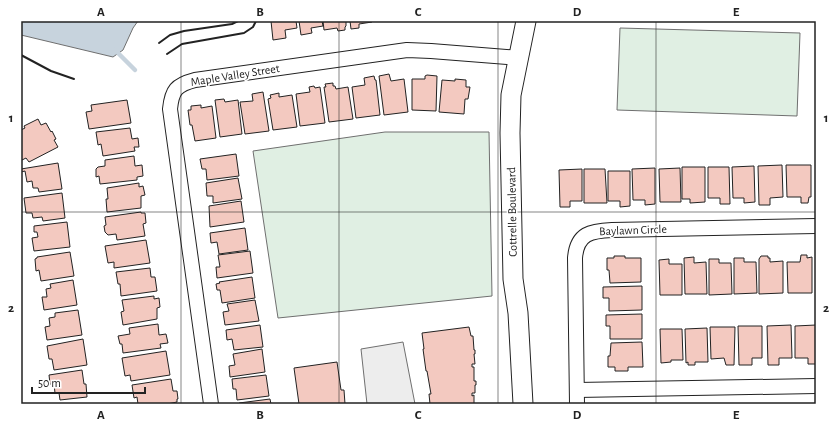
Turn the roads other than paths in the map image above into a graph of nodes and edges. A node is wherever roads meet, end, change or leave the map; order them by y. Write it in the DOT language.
graph roads {
  1 [pos="526,21"];
  2 [pos="518,58"];
  3 [pos="816,226"];
  4 [pos="816,386"];
  5 [pos="577,397"];
  6 [pos="211,404"];
  7 [pos="523,404"];
  1 -- 2 [label="main road, Cottrelle Boulevard"];
  2 -- 6 [label="street, Maple Valley Street"];
  2 -- 7 [label="main road, Cottrelle Boulevard"];
  3 -- 5 [label="street, Baylawn Circle"];
  4 -- 5 [label="street, Baylawn Circle"];
}
